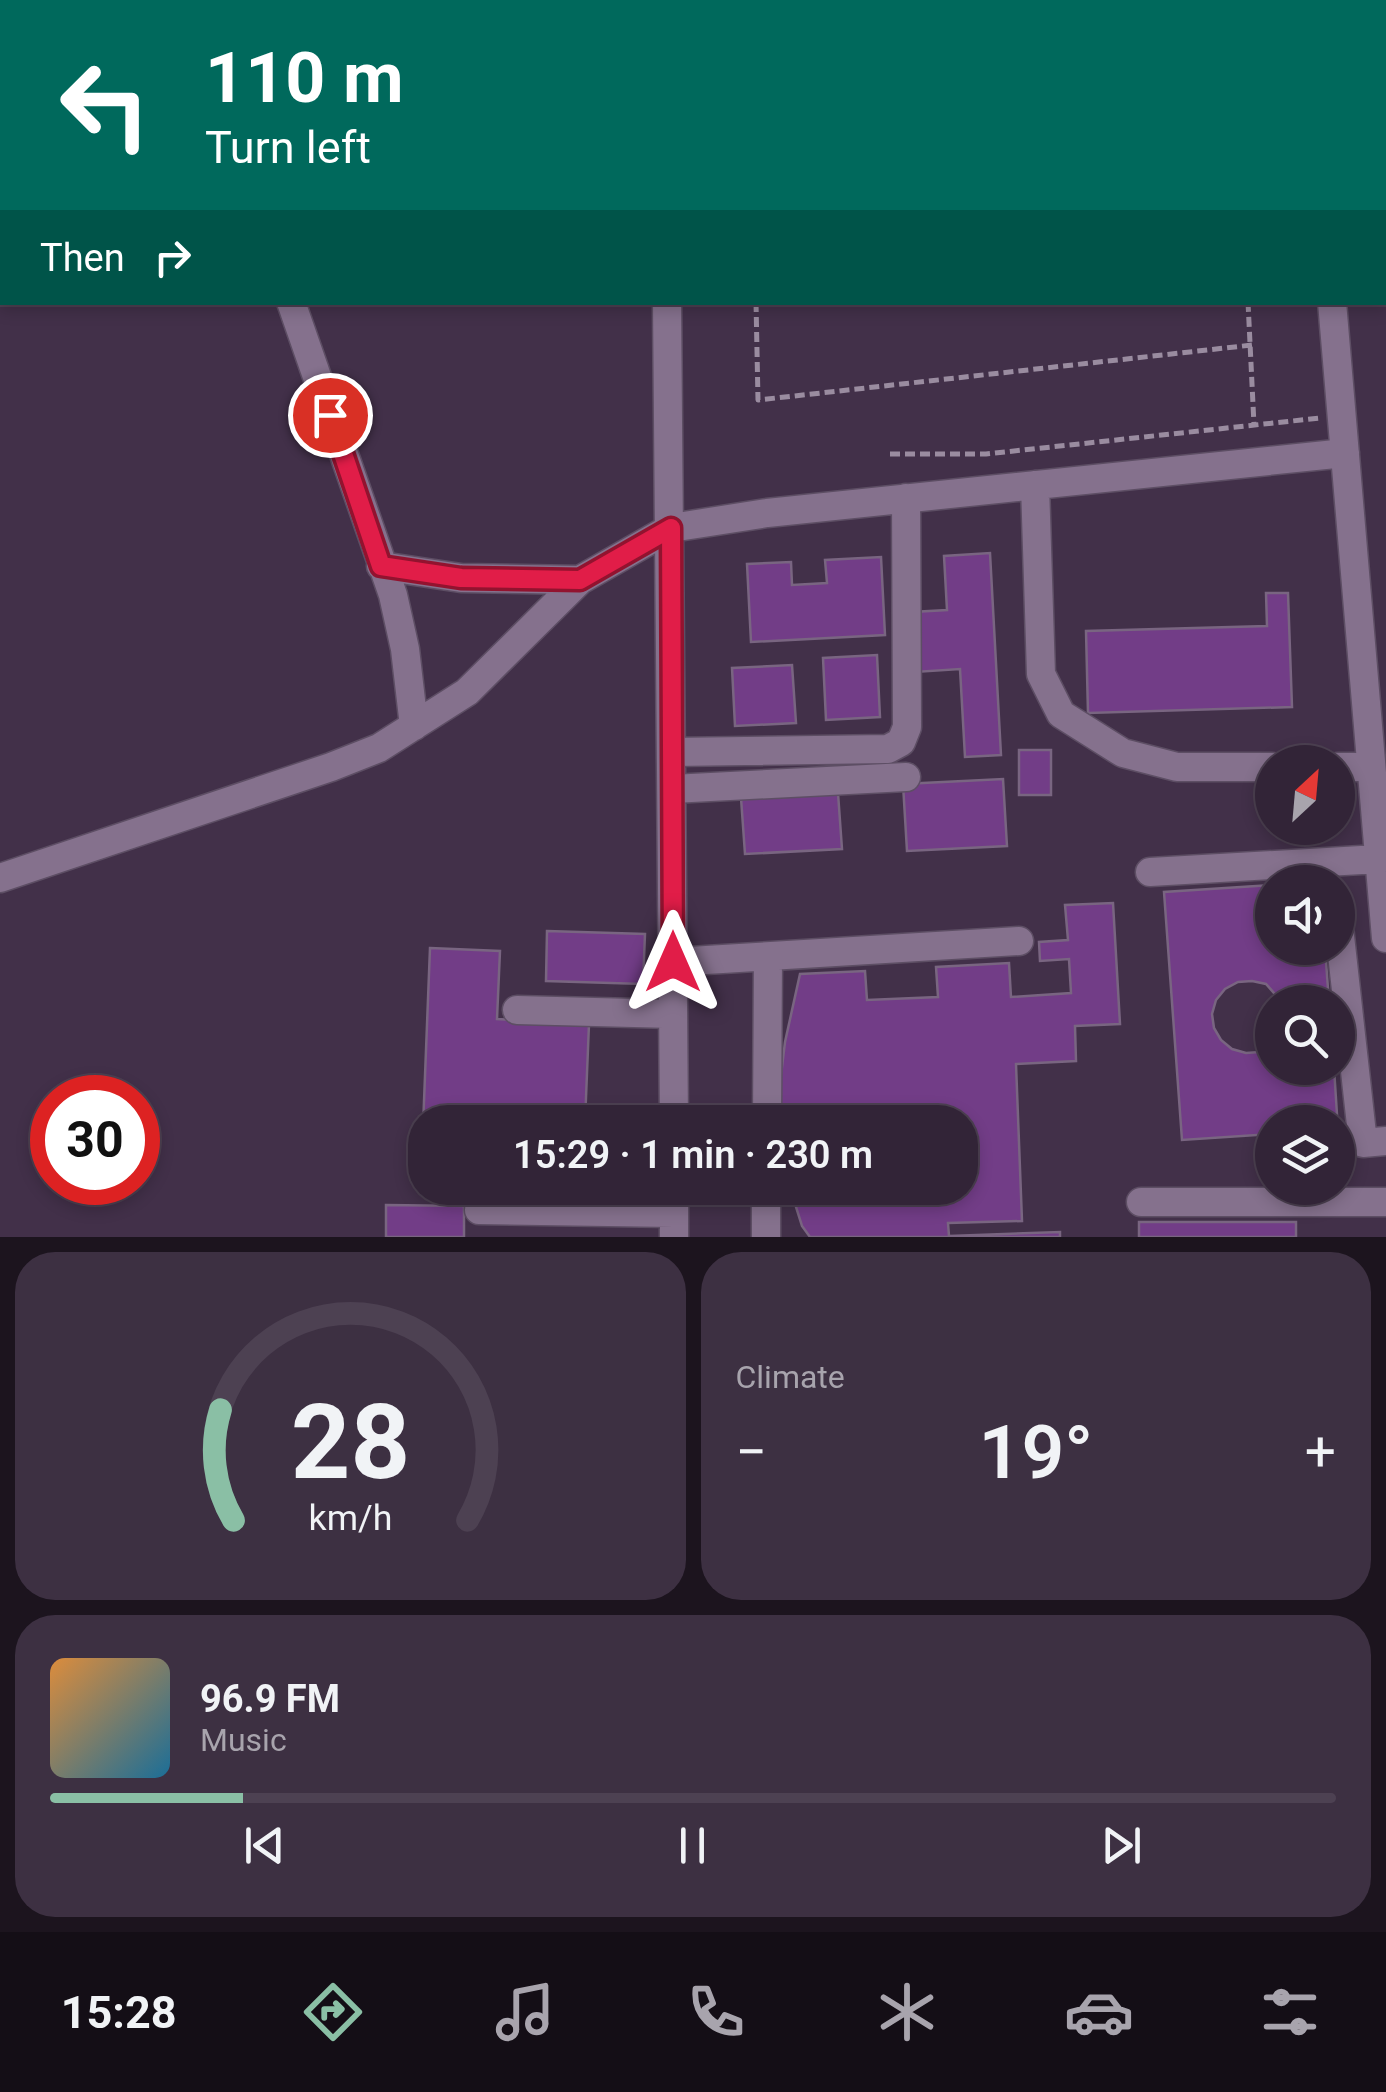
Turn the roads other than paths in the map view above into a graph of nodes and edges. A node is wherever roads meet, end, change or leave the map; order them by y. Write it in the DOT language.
graph roads {
  1 [pos="292,305"];
  2 [pos="668,305"];
  3 [pos="1332,305"];
  4 [pos="1344,453"];
  5 [pos="1035,485"];
  6 [pos="906,498"];
  7 [pos="671,528"];
  8 [pos="381,566"];
  9 [pos="580,580"];
  10 [pos="414,726"];
  11 [pos="672,752"];
  12 [pos="1255,767"];
  13 [pos="1355,768"];
  14 [pos="1371,768"];
  15 [pos="906,777"];
  16 [pos="672,789"];
  17 [pos="1379,859"];
  18 [pos="1355,866"];
  19 [pos="1150,872"];
  20 [pos="1255,872"];
  21 [pos="0,878"];
  22 [pos="1386,938"];
  23 [pos="1018,942"];
  24 [pos="768,957"];
  25 [pos="673,962"];
  26 [pos="1343,965"];
  27 [pos="516,1010"];
  28 [pos="674,1014"];
  29 [pos="674,1105"];
  30 [pos="766,1105"];
  31 [pos="1386,1141"];
  32 [pos="1140,1202"];
  33 [pos="1386,1202"];
  34 [pos="766,1205"];
  35 [pos="479,1210"];
  36 [pos="674,1213"];
  37 [pos="766,1237"];
  1 -- 8 [label="street"];
  2 -- 7 [label="street"];
  3 -- 4 [label="street"];
  4 -- 5 [label="street"];
  4 -- 14 [label="street"];
  5 -- 6 [label="street"];
  5 -- 12 [label="street"];
  6 -- 7 [label="street"];
  6 -- 11 [label="street"];
  7 -- 9 [label="street"];
  7 -- 11 [label="street"];
  8 -- 9 [label="street"];
  8 -- 10 [label="street"];
  9 -- 10 [label="street"];
  10 -- 21 [label="street"];
  11 -- 16 [label="street"];
  13 -- 14 [label="street"];
  14 -- 17 [label="street"];
  15 -- 16 [label="street"];
  16 -- 25 [label="street"];
  17 -- 18 [label="street"];
  17 -- 22 [label="street"];
  19 -- 20 [label="street"];
  23 -- 24 [label="street"];
  24 -- 25 [label="street"];
  24 -- 30 [label="street"];
  25 -- 28 [label="street"];
  26 -- 31 [label="street"];
  27 -- 28 [label="street"];
  28 -- 29 [label="street"];
  32 -- 33 [label="street"];
  34 -- 37 [label="street"];
  35 -- 36 [label="street"];
}
